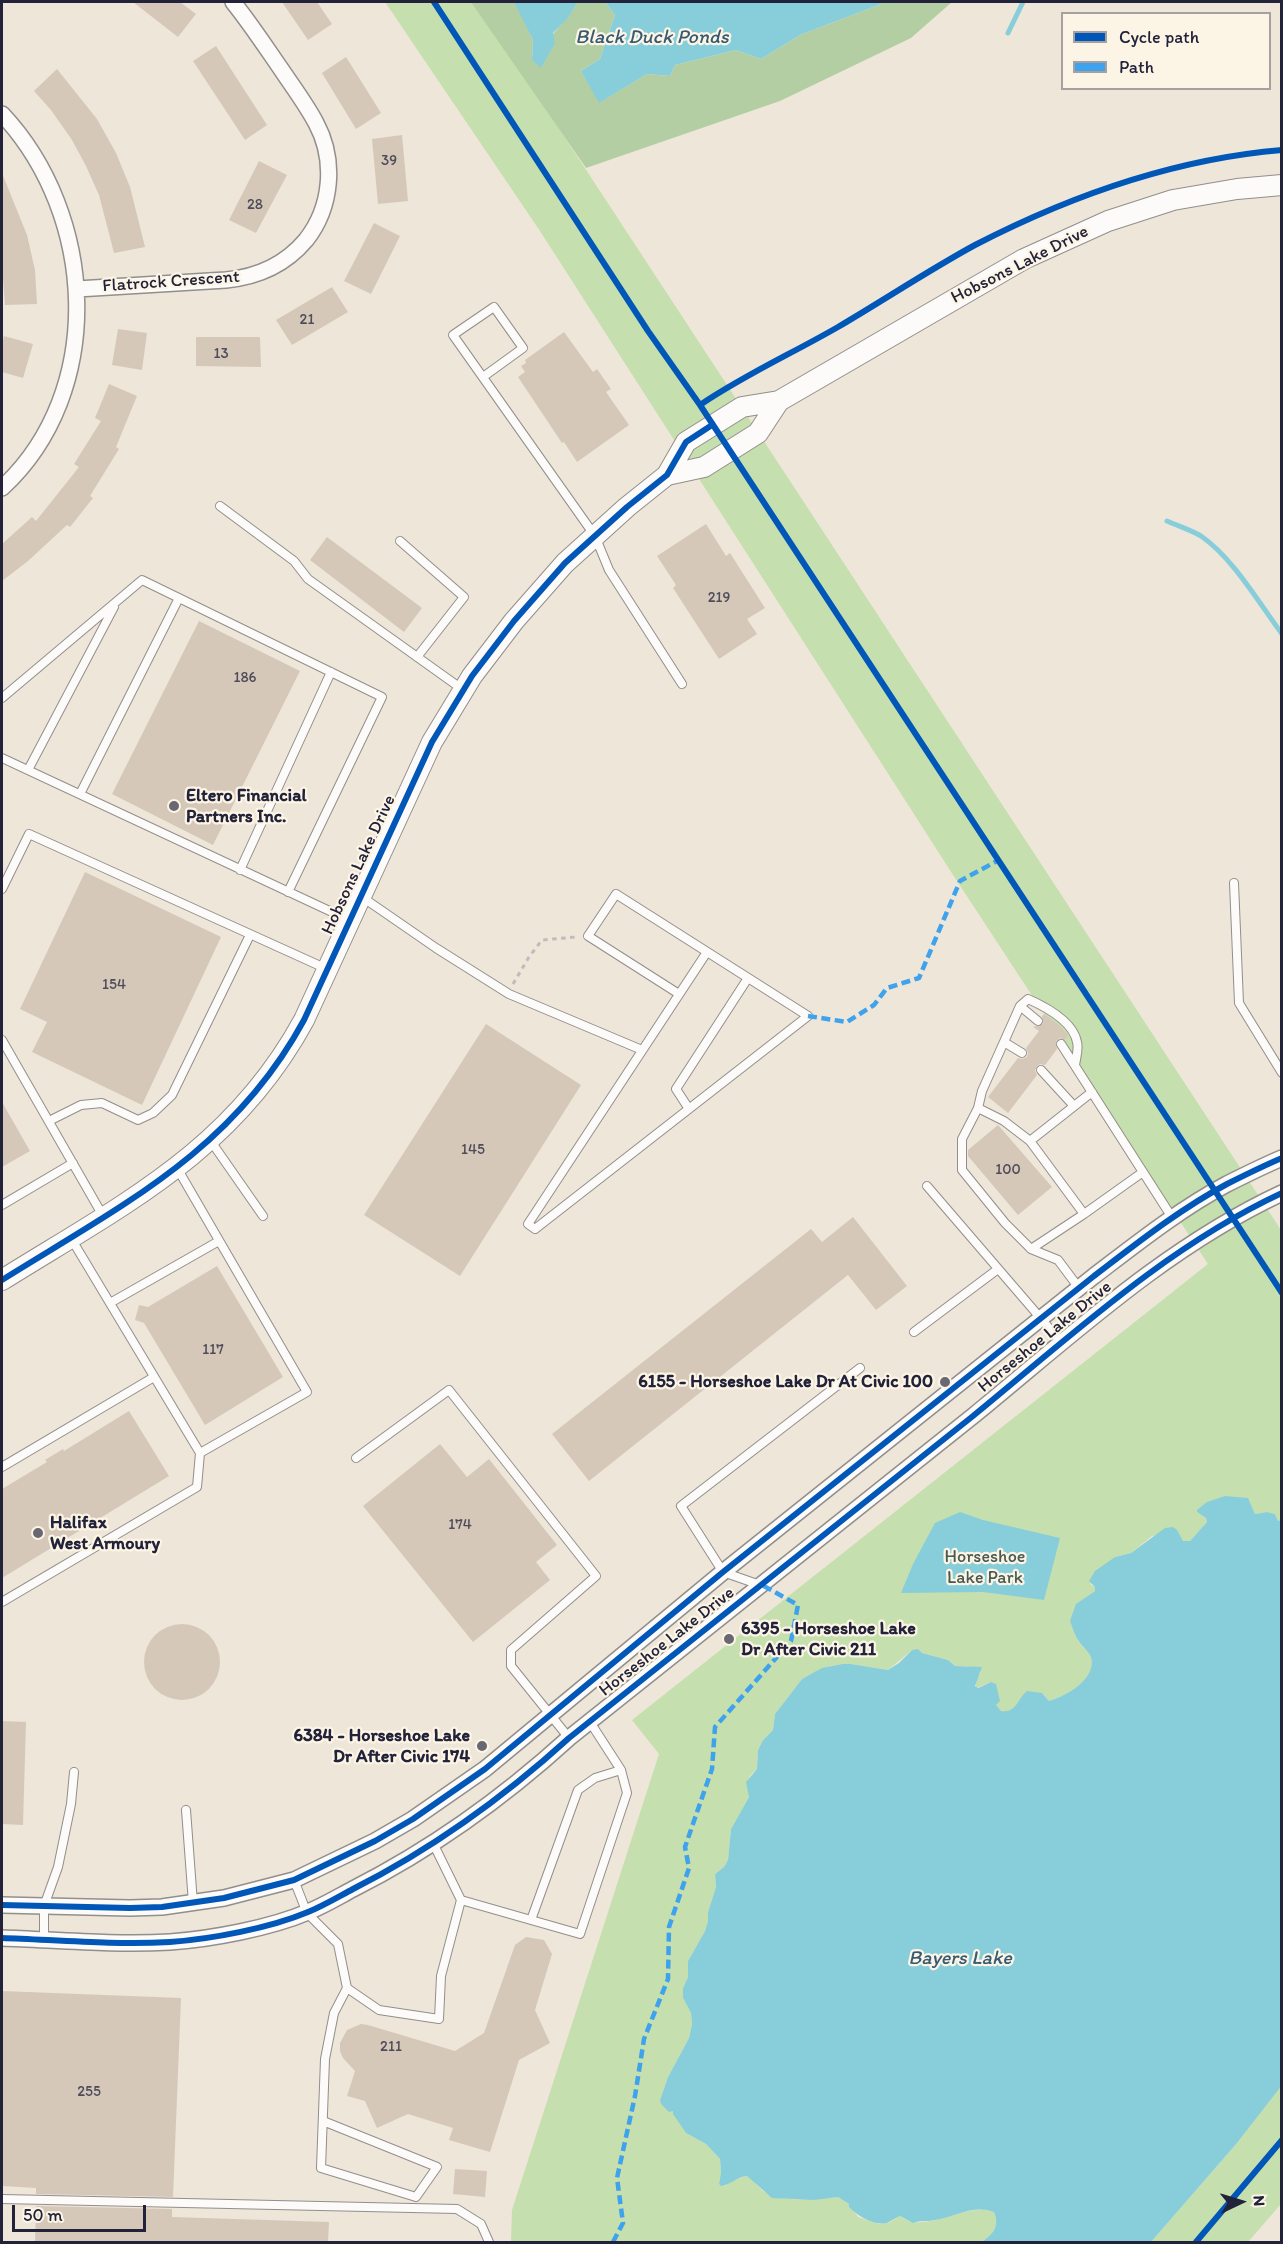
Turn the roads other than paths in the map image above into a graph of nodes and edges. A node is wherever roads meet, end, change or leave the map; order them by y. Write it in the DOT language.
graph roads {
  1 [pos="233,2"];
  2 [pos="2,114"];
  3 [pos="1281,185"];
  4 [pos="77,289"];
  5 [pos="483,377"];
  6 [pos="779,401"];
  7 [pos="667,475"];
  8 [pos="2,488"];
  9 [pos="220,506"];
  10 [pos="595,536"];
  11 [pos="400,541"];
  12 [pos="178,598"];
  13 [pos="116,602"];
  14 [pos="417,657"];
  15 [pos="331,672"];
  16 [pos="682,684"];
  17 [pos="463,690"];
  18 [pos="2,698"];
  19 [pos="2,758"];
  20 [pos="27,770"];
  21 [pos="81,794"];
  22 [pos="240,870"];
  23 [pos="1234,883"];
  24 [pos="2,889"];
  25 [pos="288,892"];
  26 [pos="361,896"];
  27 [pos="350,921"];
  28 [pos="250,935"];
  29 [pos="707,952"];
  30 [pos="328,969"];
  31 [pos="748,978"];
  32 [pos="679,994"];
  33 [pos="1020,1006"];
  34 [pos="1038,1021"];
  35 [pos="2,1040"];
  36 [pos="1004,1042"];
  37 [pos="1061,1044"];
  38 [pos="642,1050"];
  39 [pos="1022,1053"];
  40 [pos="1075,1065"];
  41 [pos="1041,1070"];
  42 [pos="1281,1072"];
  43 [pos="1092,1092"];
  44 [pos="1074,1106"];
  45 [pos="978,1108"];
  46 [pos="689,1109"];
  47 [pos="49,1121"];
  48 [pos="210,1140"];
  49 [pos="1030,1141"];
  50 [pos="1281,1158"];
  51 [pos="73,1163"];
  52 [pos="177,1168"];
  53 [pos="1143,1172"];
  54 [pos="927,1186"];
  55 [pos="1281,1193"];
  56 [pos="2,1205"];
  57 [pos="1084,1214"];
  58 [pos="263,1216"];
  59 [pos="104,1217"];
  60 [pos="1173,1219"];
  61 [pos="71,1238"];
  62 [pos="219,1241"];
  63 [pos="1031,1250"];
  64 [pos="998,1269"];
  65 [pos="2,1280"];
  66 [pos="1079,1288"];
  67 [pos="110,1303"];
  68 [pos="1041,1319"];
  69 [pos="914,1332"];
  70 [pos="1062,1343"];
  71 [pos="860,1368"];
  72 [pos="154,1377"];
  73 [pos="200,1453"];
  74 [pos="356,1458"];
  75 [pos="2,1467"];
  76 [pos="723,1572"];
  77 [pos="762,1585"];
  78 [pos="2,1602"];
  79 [pos="549,1716"];
  80 [pos="590,1722"];
  81 [pos="569,1738"];
  82 [pos="621,1770"];
  83 [pos="74,1772"];
  84 [pos="186,1810"];
  85 [pos="433,1843"];
  86 [pos="294,1880"];
  87 [pos="461,1900"];
  88 [pos="193,1903"];
  89 [pos="2,1905"];
  90 [pos="44,1906"];
  91 [pos="307,1913"];
  92 [pos="531,1920"];
  93 [pos="2,1938"];
  94 [pos="44,1940"];
  95 [pos="347,1988"];
  96 [pos="323,2121"];
  97 [pos="2,2199"];
  98 [pos="489,2242"];
  1 -- 4 [label="street, Flatrock Crescent"];
  2 -- 4 [label="street"];
  3 -- 6 [label="street, Hobsons Lake Drive"];
  4 -- 8 [label="street"];
  5 -- 5 [label="lane"];
  5 -- 10 [label="lane"];
  6 -- 7 [label="street, Hobsons Lake Drive"];
  6 -- 7 [label="street, Hobsons Lake Drive"];
  7 -- 10 [label="street, Hobsons Lake Drive"];
  9 -- 14 [label="lane"];
  10 -- 16 [label="lane"];
  10 -- 17 [label="street, Hobsons Lake Drive"];
  11 -- 14 [label="lane"];
  12 -- 13 [label="lane"];
  12 -- 15 [label="lane"];
  12 -- 21 [label="lane"];
  13 -- 18 [label="lane"];
  13 -- 20 [label="lane"];
  14 -- 17 [label="lane"];
  15 -- 22 [label="lane"];
  15 -- 25 [label="lane"];
  17 -- 26 [label="street, Hobsons Lake Drive"];
  19 -- 20 [label="lane"];
  20 -- 21 [label="lane"];
  21 -- 22 [label="lane"];
  22 -- 25 [label="lane"];
  23 -- 42 [label="lane"];
  24 -- 28 [label="lane"];
  25 -- 27 [label="lane"];
  26 -- 27 [label="street, Hobsons Lake Drive"];
  26 -- 38 [label="lane"];
  27 -- 30 [label="street, Hobsons Lake Drive"];
  28 -- 30 [label="lane"];
  28 -- 47 [label="lane"];
  29 -- 31 [label="lane"];
  29 -- 32 [label="lane"];
  29 -- 32 [label="lane"];
  30 -- 48 [label="street, Hobsons Lake Drive"];
  31 -- 46 [label="lane"];
  31 -- 46 [label="lane"];
  32 -- 38 [label="lane"];
  33 -- 34 [label="lane"];
  33 -- 36 [label="lane"];
  33 -- 40 [label="lane"];
  35 -- 47 [label="lane"];
  36 -- 39 [label="lane"];
  36 -- 45 [label="lane"];
  37 -- 40 [label="lane"];
  38 -- 46 [label="lane"];
  40 -- 43 [label="lane"];
  41 -- 44 [label="lane"];
  43 -- 44 [label="lane"];
  43 -- 53 [label="lane"];
  44 -- 49 [label="lane"];
  45 -- 49 [label="lane"];
  45 -- 63 [label="lane"];
  47 -- 51 [label="lane"];
  48 -- 52 [label="street, Hobsons Lake Drive"];
  48 -- 58 [label="lane"];
  49 -- 57 [label="lane"];
  50 -- 60 [label="street, Horseshoe Lake Drive"];
  51 -- 56 [label="lane"];
  51 -- 59 [label="lane"];
  52 -- 59 [label="street, Hobsons Lake Drive"];
  52 -- 62 [label="lane"];
  53 -- 57 [label="lane"];
  53 -- 60 [label="lane"];
  54 -- 64 [label="lane"];
  55 -- 70 [label="street, Horseshoe Lake Drive"];
  57 -- 63 [label="lane"];
  59 -- 61 [label="street, Hobsons Lake Drive"];
  60 -- 66 [label="street, Horseshoe Lake Drive"];
  61 -- 65 [label="street, Hobsons Lake Drive"];
  61 -- 67 [label="lane"];
  62 -- 67 [label="lane"];
  62 -- 73 [label="lane"];
  63 -- 66 [label="lane"];
  64 -- 68 [label="lane"];
  64 -- 69 [label="lane"];
  66 -- 68 [label="street, Horseshoe Lake Drive"];
  67 -- 72 [label="lane"];
  68 -- 70 [label="lane"];
  68 -- 76 [label="street, Horseshoe Lake Drive"];
  70 -- 77 [label="street, Horseshoe Lake Drive"];
  71 -- 76 [label="lane"];
  72 -- 73 [label="lane"];
  72 -- 75 [label="lane"];
  73 -- 78 [label="lane"];
  74 -- 79 [label="lane"];
  76 -- 77 [label="lane"];
  76 -- 79 [label="street, Horseshoe Lake Drive"];
  77 -- 80 [label="street, Horseshoe Lake Drive"];
  79 -- 81 [label="lane"];
  79 -- 86 [label="street, Horseshoe Lake Drive"];
  80 -- 81 [label="street, Horseshoe Lake Drive"];
  80 -- 82 [label="lane"];
  81 -- 85 [label="street, Horseshoe Lake Drive"];
  82 -- 92 [label="lane"];
  82 -- 92 [label="lane"];
  83 -- 90 [label="lane"];
  84 -- 88 [label="lane"];
  85 -- 87 [label="lane"];
  85 -- 91 [label="street, Horseshoe Lake Drive"];
  86 -- 88 [label="street, Horseshoe Lake Drive"];
  86 -- 91 [label="lane"];
  87 -- 92 [label="lane"];
  87 -- 95 [label="lane"];
  88 -- 90 [label="street, Horseshoe Lake Drive"];
  89 -- 90 [label="street, Horseshoe Lake Drive"];
  90 -- 94 [label="lane"];
  91 -- 94 [label="street, Horseshoe Lake Drive"];
  91 -- 95 [label="lane"];
  93 -- 94 [label="street, Horseshoe Lake Drive"];
  95 -- 96 [label="lane"];
  96 -- 96 [label="lane"];
  97 -- 98 [label="lane"];
}
